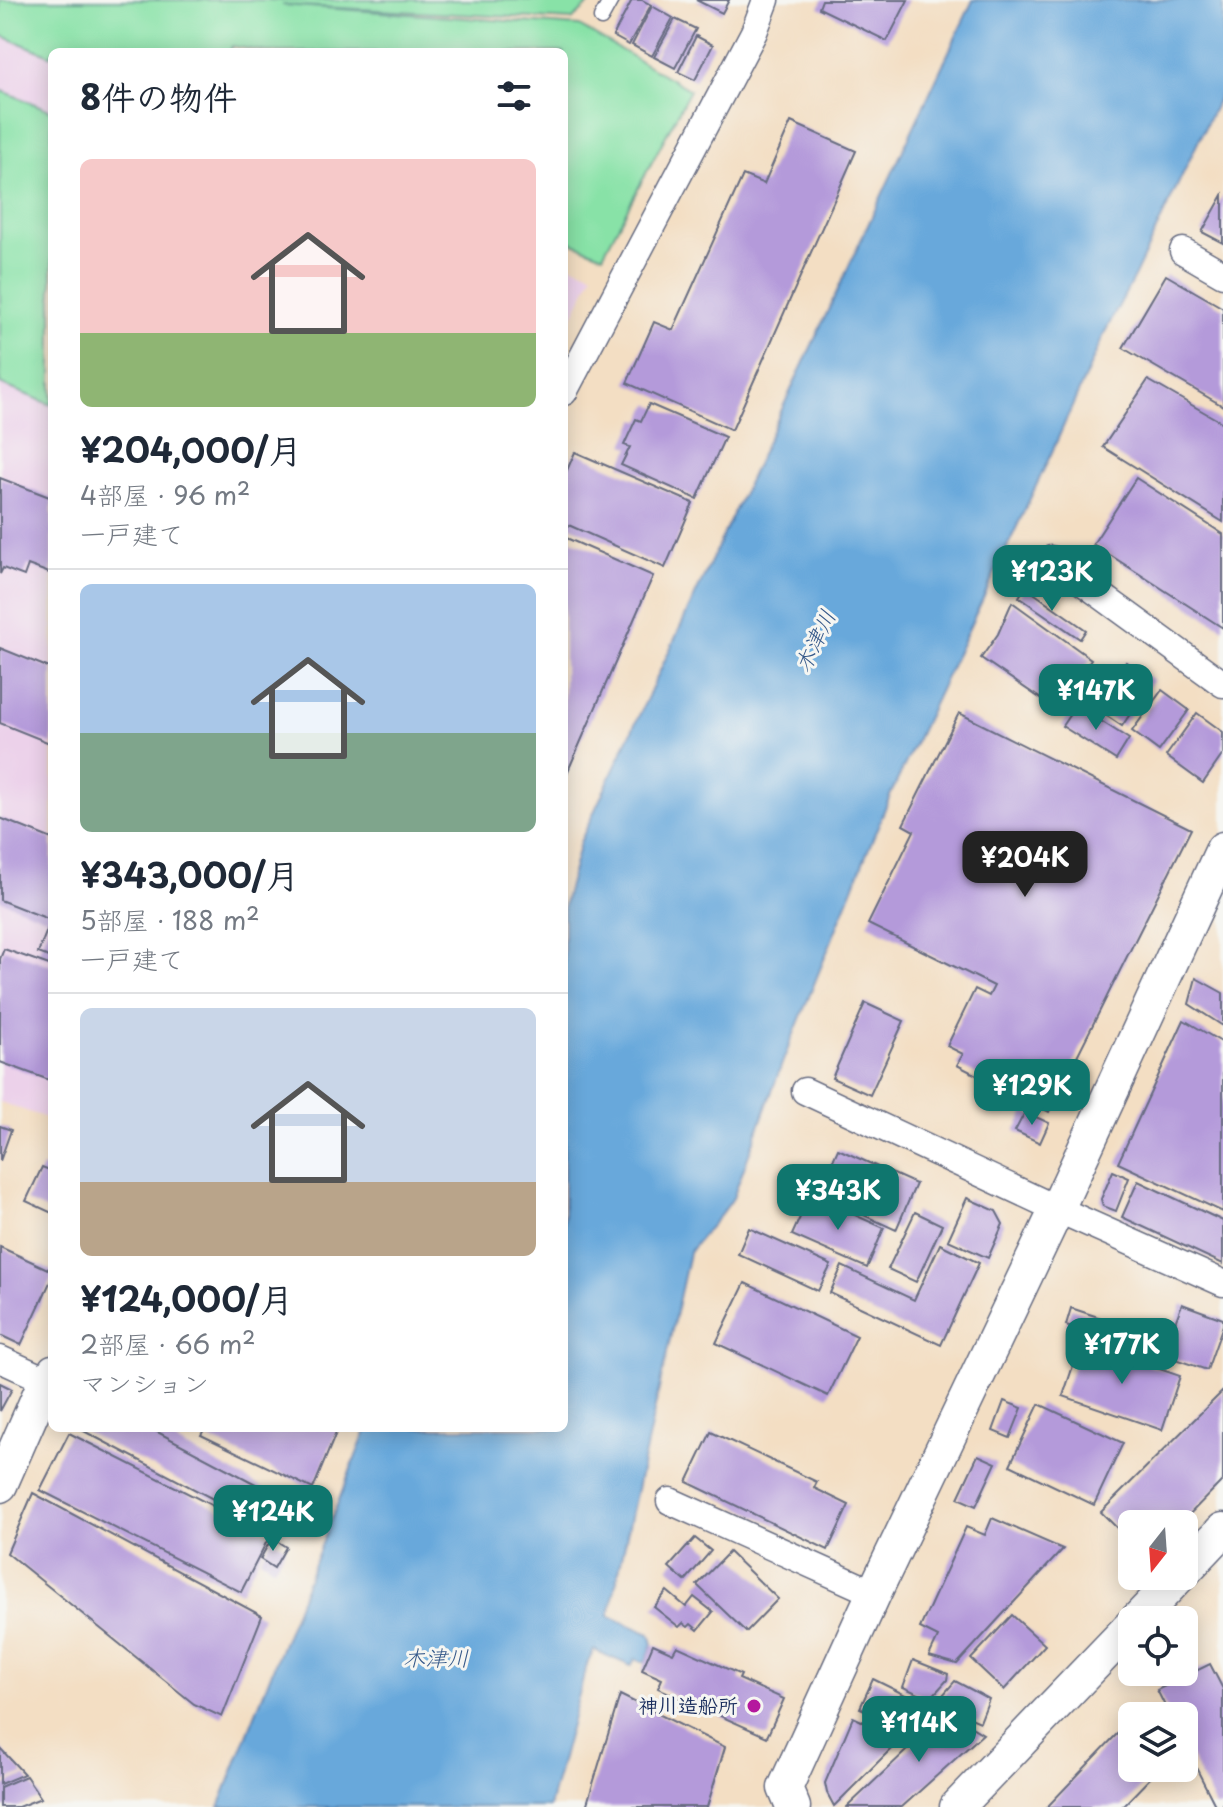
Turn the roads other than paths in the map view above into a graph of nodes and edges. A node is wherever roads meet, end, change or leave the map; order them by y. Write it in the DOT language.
graph roads {
  1 [pos="611,0"];
  2 [pos="766,0"];
  3 [pos="601,18"];
  4 [pos="1183,251"];
  5 [pos="1223,274"];
  6 [pos="568,384"];
  7 [pos="1051,559"];
  8 [pos="1223,684"];
  9 [pos="1223,849"];
  10 [pos="805,1091"];
  11 [pos="1057,1209"];
  12 [pos="1223,1283"];
  13 [pos="0,1359"];
  14 [pos="48,1374"];
  15 [pos="48,1376"];
  16 [pos="0,1485"];
  17 [pos="670,1501"];
  18 [pos="1223,1530"];
  19 [pos="1198,1556"];
  20 [pos="1166,1590"];
  21 [pos="874,1593"];
  22 [pos="1150,1606"];
  23 [pos="1118,1640"];
  24 [pos="793,1807"];
  25 [pos="957,1807"];
  1 -- 3 [label="lane"];
  2 -- 6 [label="street"];
  4 -- 5 [label="street"];
  7 -- 8 [label="street"];
  9 -- 11 [label="street"];
  10 -- 11 [label="street"];
  11 -- 12 [label="street"];
  11 -- 21 [label="street"];
  13 -- 14 [label="street"];
  15 -- 16 [label="street"];
  17 -- 21 [label="street"];
  18 -- 19 [label="street"];
  20 -- 22 [label="street"];
  21 -- 24 [label="street"];
  23 -- 25 [label="street"];
}
